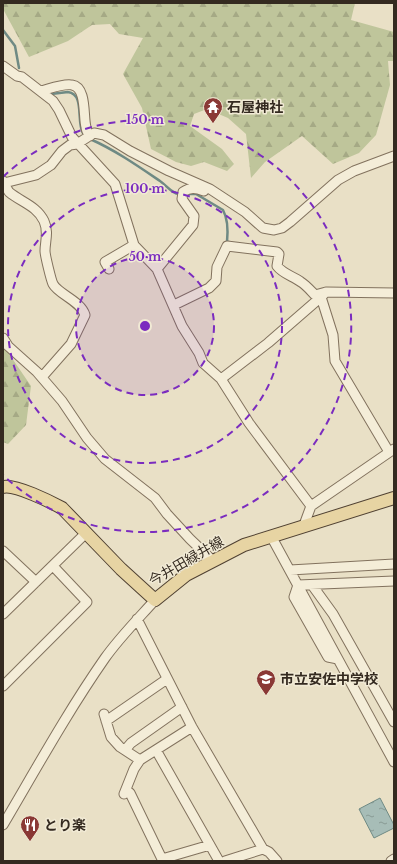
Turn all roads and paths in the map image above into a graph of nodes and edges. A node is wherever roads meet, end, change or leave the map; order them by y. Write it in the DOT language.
graph roads {
  1 [pos="3,66"];
  2 [pos="40,91"];
  3 [pos="90,136"];
  4 [pos="77,144"];
  5 [pos="394,156"];
  6 [pos="4,182"];
  7 [pos="228,200"];
  8 [pos="134,245"];
  9 [pos="109,269"];
  10 [pos="157,269"];
  11 [pos="394,294"];
  12 [pos="324,295"];
  13 [pos="174,305"];
  14 [pos="3,338"];
  15 [pos="42,378"];
  16 [pos="221,379"];
  17 [pos="392,451"];
  18 [pos="3,487"];
  19 [pos="394,498"];
  20 [pos="310,506"];
  21 [pos="304,526"];
  22 [pos="86,533"];
  23 [pos="270,536"];
  24 [pos="3,551"];
  25 [pos="213,560"];
  26 [pos="394,564"];
  27 [pos="53,566"];
  28 [pos="290,570"];
  29 [pos="394,581"];
  30 [pos="36,582"];
  31 [pos="312,584"];
  32 [pos="298,585"];
  33 [pos="155,600"];
  34 [pos="3,614"];
  35 [pos="137,619"];
  36 [pos="168,679"];
  37 [pos="3,686"];
  38 [pos="182,707"];
  39 [pos="394,722"];
  40 [pos="192,726"];
  41 [pos="125,750"];
  42 [pos="156,750"];
  43 [pos="140,760"];
  44 [pos="394,762"];
  45 [pos="3,825"];
  46 [pos="210,845"];
  47 [pos="264,849"];
  48 [pos="394,859"];
  49 [pos="219,861"];
  50 [pos="225,861"];
  51 [pos="277,861"];
  52 [pos="391,861"];
  1 -- 2 [label="street"];
  2 -- 3 [label="street"];
  2 -- 4 [label="street"];
  3 -- 4 [label="street"];
  3 -- 7 [label="street"];
  4 -- 6 [label="street"];
  4 -- 8 [label="street"];
  5 -- 7 [label="street"];
  6 -- 15 [label="street"];
  7 -- 10 [label="street"];
  8 -- 9 [label="street"];
  8 -- 10 [label="street"];
  10 -- 13 [label="street"];
  11 -- 12 [label="street"];
  12 -- 13 [label="street"];
  12 -- 16 [label="street"];
  12 -- 17 [label="street"];
  13 -- 16 [label="street"];
  14 -- 15 [label="street"];
  15 -- 25 [label="street"];
  16 -- 20 [label="street"];
  17 -- 20 [label="street"];
  18 -- 22 [label="main road, 今井田緑井線"];
  19 -- 21 [label="main road, 今井田緑井線"];
  20 -- 21 [label="street"];
  21 -- 23 [label="main road, 今井田緑井線"];
  22 -- 27 [label="street"];
  22 -- 33 [label="main road, 今井田緑井線"];
  23 -- 25 [label="main road, 今井田緑井線"];
  23 -- 28 [label="street"];
  24 -- 30 [label="street"];
  25 -- 33 [label="main road, 今井田緑井線"];
  26 -- 28 [label="street"];
  27 -- 30 [label="street"];
  27 -- 37 [label="street"];
  28 -- 32 [label="street"];
  29 -- 31 [label="street"];
  30 -- 34 [label="street"];
  31 -- 32 [label="street"];
  31 -- 39 [label="street"];
  32 -- 44 [label="street"];
  33 -- 35 [label="street"];
  35 -- 36 [label="street"];
  35 -- 45 [label="street"];
  36 -- 38 [label="street"];
  36 -- 41 [label="street"];
  38 -- 40 [label="street"];
  38 -- 41 [label="street"];
  40 -- 42 [label="street"];
  40 -- 47 [label="street"];
  41 -- 43 [label="street"];
  42 -- 43 [label="street"];
  42 -- 46 [label="street"];
  43 -- 46 [label="street"];
  46 -- 49 [label="street"];
  47 -- 50 [label="street"];
  47 -- 51 [label="street"];
  48 -- 52 [label="street"];
}
